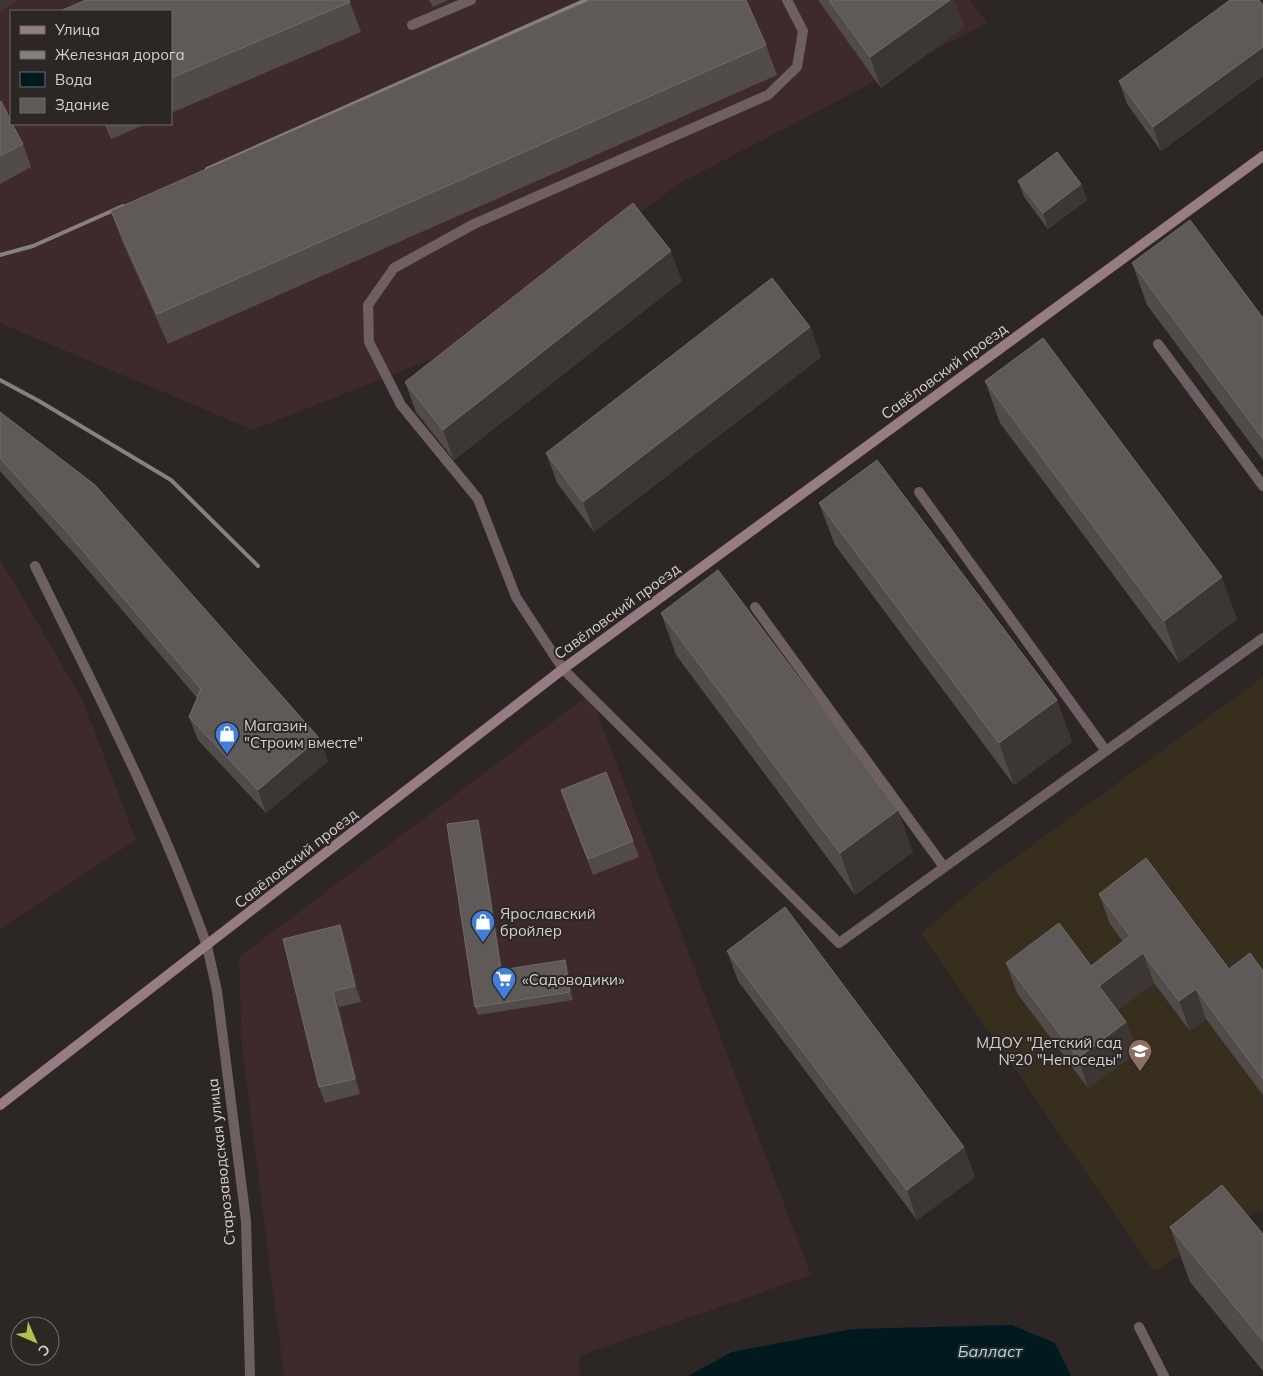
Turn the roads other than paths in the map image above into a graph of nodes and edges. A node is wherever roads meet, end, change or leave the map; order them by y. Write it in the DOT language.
graph roads {
  1 [pos="471,0"];
  2 [pos="787,0"];
  3 [pos="412,25"];
  4 [pos="1263,156"];
  5 [pos="1158,344"];
  6 [pos="1263,486"];
  7 [pos="919,492"];
  8 [pos="35,566"];
  9 [pos="755,607"];
  10 [pos="1263,638"];
  11 [pos="563,669"];
  12 [pos="1106,751"];
  13 [pos="944,867"];
  14 [pos="207,946"];
  15 [pos="0,1105"];
  16 [pos="1139,1327"];
  17 [pos="250,1376"];
  18 [pos="1164,1376"];
  1 -- 3 [label="street"];
  2 -- 11 [label="street"];
  4 -- 11 [label="main road, Савёловский проезд"];
  5 -- 6 [label="street"];
  7 -- 12 [label="street"];
  8 -- 14 [label="street, Старозаводская улица"];
  9 -- 13 [label="street"];
  10 -- 12 [label="street"];
  11 -- 13 [label="street"];
  11 -- 14 [label="main road, Савёловский проезд"];
  12 -- 13 [label="street"];
  14 -- 15 [label="main road, Савёловский проезд"];
  14 -- 17 [label="street, Старозаводская улица"];
  16 -- 18 [label="street"];
}
